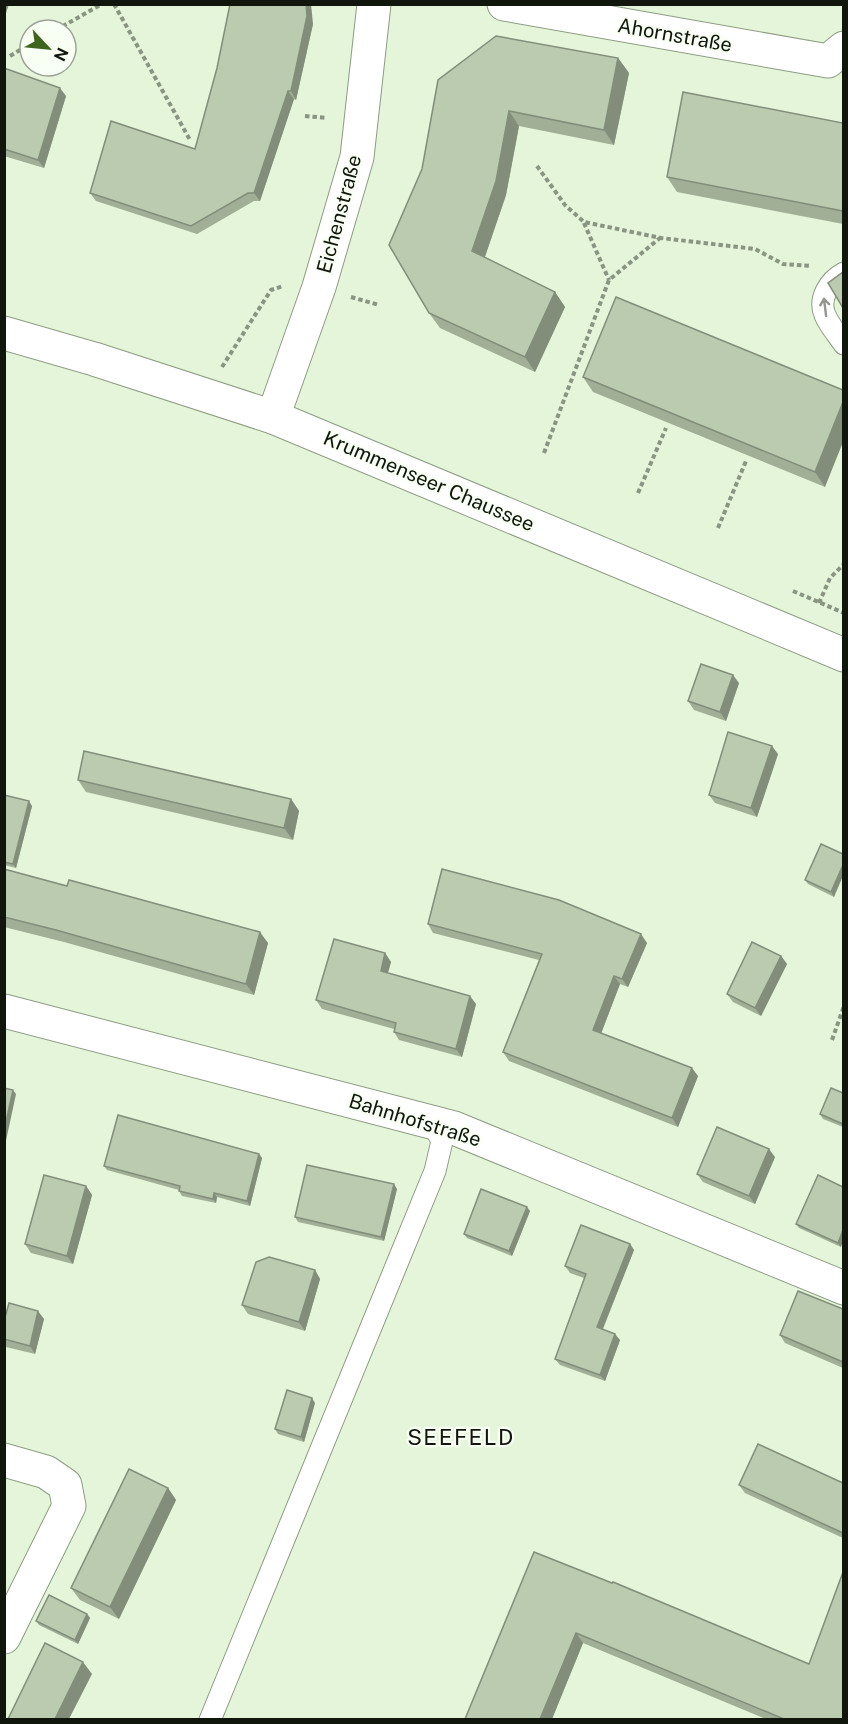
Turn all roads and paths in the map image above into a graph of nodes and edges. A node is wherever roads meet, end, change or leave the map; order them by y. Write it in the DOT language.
graph roads {
  1 [pos="102,4"];
  2 [pos="114,4"];
  3 [pos="374,4"];
  4 [pos="504,4"];
  5 [pos="77,18"];
  6 [pos="843,48"];
  7 [pos="18,51"];
  8 [pos="9,56"];
  9 [pos="190,140"];
  10 [pos="537,166"];
  11 [pos="584,222"];
  12 [pos="661,238"];
  13 [pos="841,275"];
  14 [pos="609,280"];
  15 [pos="319,287"];
  16 [pos="379,304"];
  17 [pos="4,333"];
  18 [pos="843,344"];
  19 [pos="211,397"];
  20 [pos="273,417"];
  21 [pos="666,428"];
  22 [pos="544,453"];
  23 [pos="746,461"];
  24 [pos="638,493"];
  25 [pos="718,528"];
  26 [pos="843,564"];
  27 [pos="793,591"];
  28 [pos="819,603"];
  29 [pos="843,613"];
  30 [pos="843,655"];
  31 [pos="843,1006"];
  32 [pos="4,1011"];
  33 [pos="832,1040"];
  34 [pos="432,1122"];
  35 [pos="843,1288"];
  36 [pos="4,1460"];
  37 [pos="4,1637"];
  38 [pos="210,1719"];
  1 -- 5 [label="path"];
  2 -- 9 [label="path"];
  3 -- 15 [label="street, Eichenstraße"];
  4 -- 6 [label="street, Ahornstraße"];
  7 -- 8 [label="path"];
  10 -- 11 [label="path"];
  11 -- 12 [label="path"];
  11 -- 14 [label="path"];
  12 -- 13 [label="path"];
  12 -- 14 [label="path"];
  18 -- 13 [label="lane, one-way"];
  14 -- 22 [label="path"];
  15 -- 16 [label="path"];
  15 -- 19 [label="path"];
  15 -- 20 [label="street, Eichenstraße"];
  17 -- 19 [label="street, Krummenseer Chaussee"];
  19 -- 20 [label="street, Krummenseer Chaussee"];
  20 -- 30 [label="street, Krummenseer Chaussee"];
  21 -- 24 [label="path"];
  23 -- 25 [label="path"];
  26 -- 28 [label="path"];
  27 -- 28 [label="path"];
  28 -- 29 [label="path"];
  31 -- 33 [label="path"];
  32 -- 34 [label="street, Bahnhofstraße"];
  34 -- 35 [label="street, Bahnhofstraße"];
  34 -- 38 [label="lane"];
  36 -- 37 [label="street"];
}
